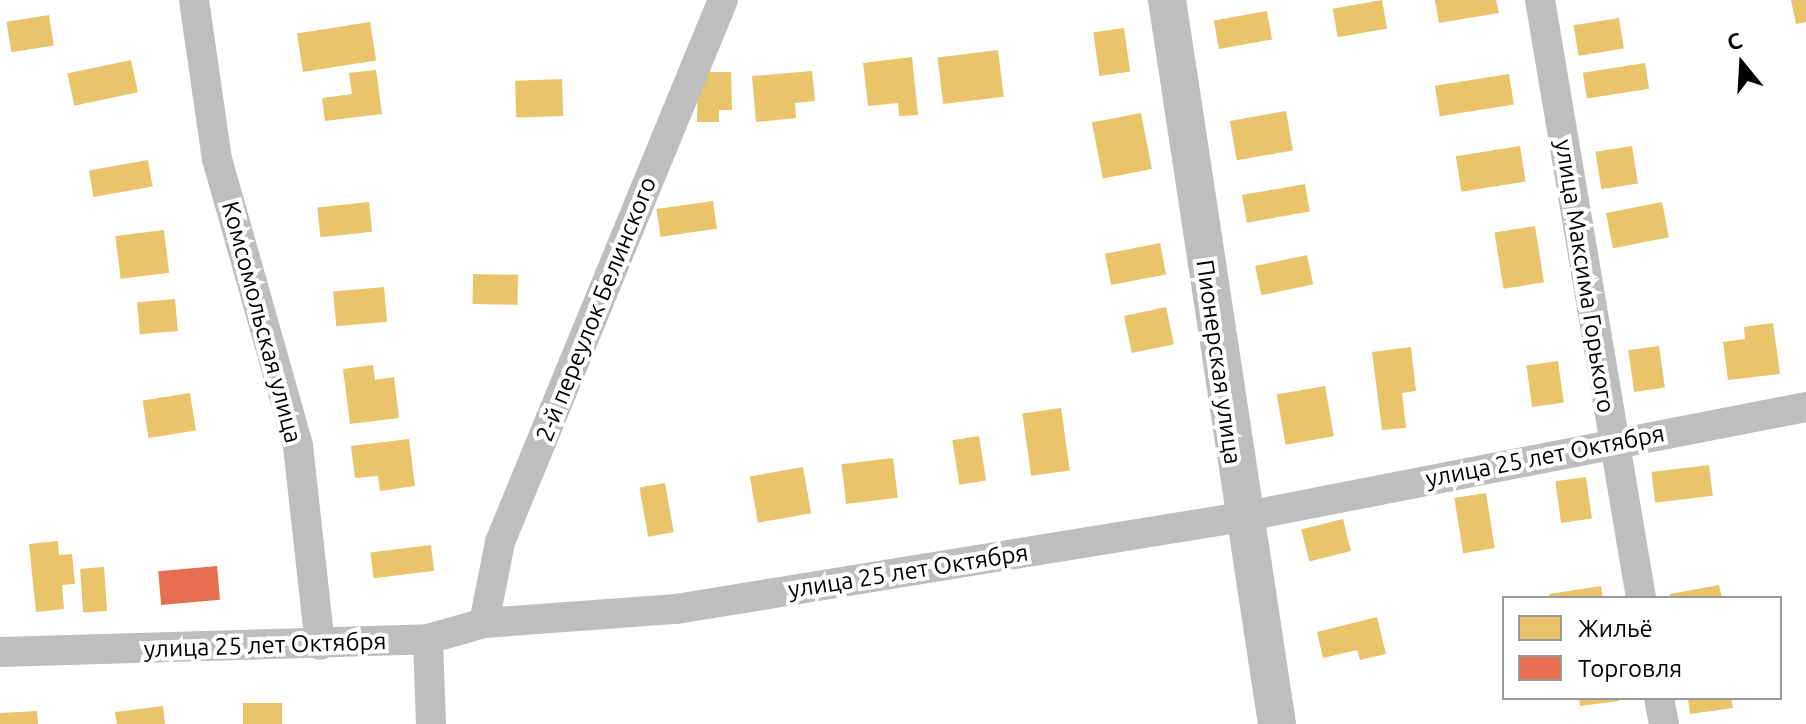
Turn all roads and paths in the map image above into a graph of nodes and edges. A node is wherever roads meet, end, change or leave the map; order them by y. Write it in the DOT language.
graph roads {
  1 [pos="194,0"];
  2 [pos="723,0"];
  3 [pos="1167,0"];
  4 [pos="1540,0"];
  5 [pos="1806,407"];
  6 [pos="1613,441"];
  7 [pos="1242,517"];
  8 [pos="1641,596"];
  9 [pos="484,623"];
  10 [pos="428,639"];
  11 [pos="320,645"];
  12 [pos="0,652"];
  13 [pos="1659,700"];
  14 [pos="431,724"];
  15 [pos="1277,724"];
  16 [pos="1664,724"];
  1 -- 11 [label="street, Комсомольская улица"];
  2 -- 9 [label="street, 2-й переулок Белинского"];
  3 -- 7 [label="street, Пионерская улица"];
  4 -- 6 [label="street, улица Максима Горького"];
  5 -- 6 [label="street, улица 25 лет Октября"];
  6 -- 7 [label="street, улица 25 лет Октября"];
  6 -- 8 [label="street, улица Максима Горького"];
  7 -- 9 [label="street, улица 25 лет Октября"];
  7 -- 15 [label="street, Пионерская улица"];
  9 -- 10 [label="street, улица 25 лет Октября"];
  10 -- 11 [label="street, улица 25 лет Октября"];
  10 -- 14 [label="street"];
  11 -- 12 [label="street, улица 25 лет Октября"];
  13 -- 16 [label="street"];
}
